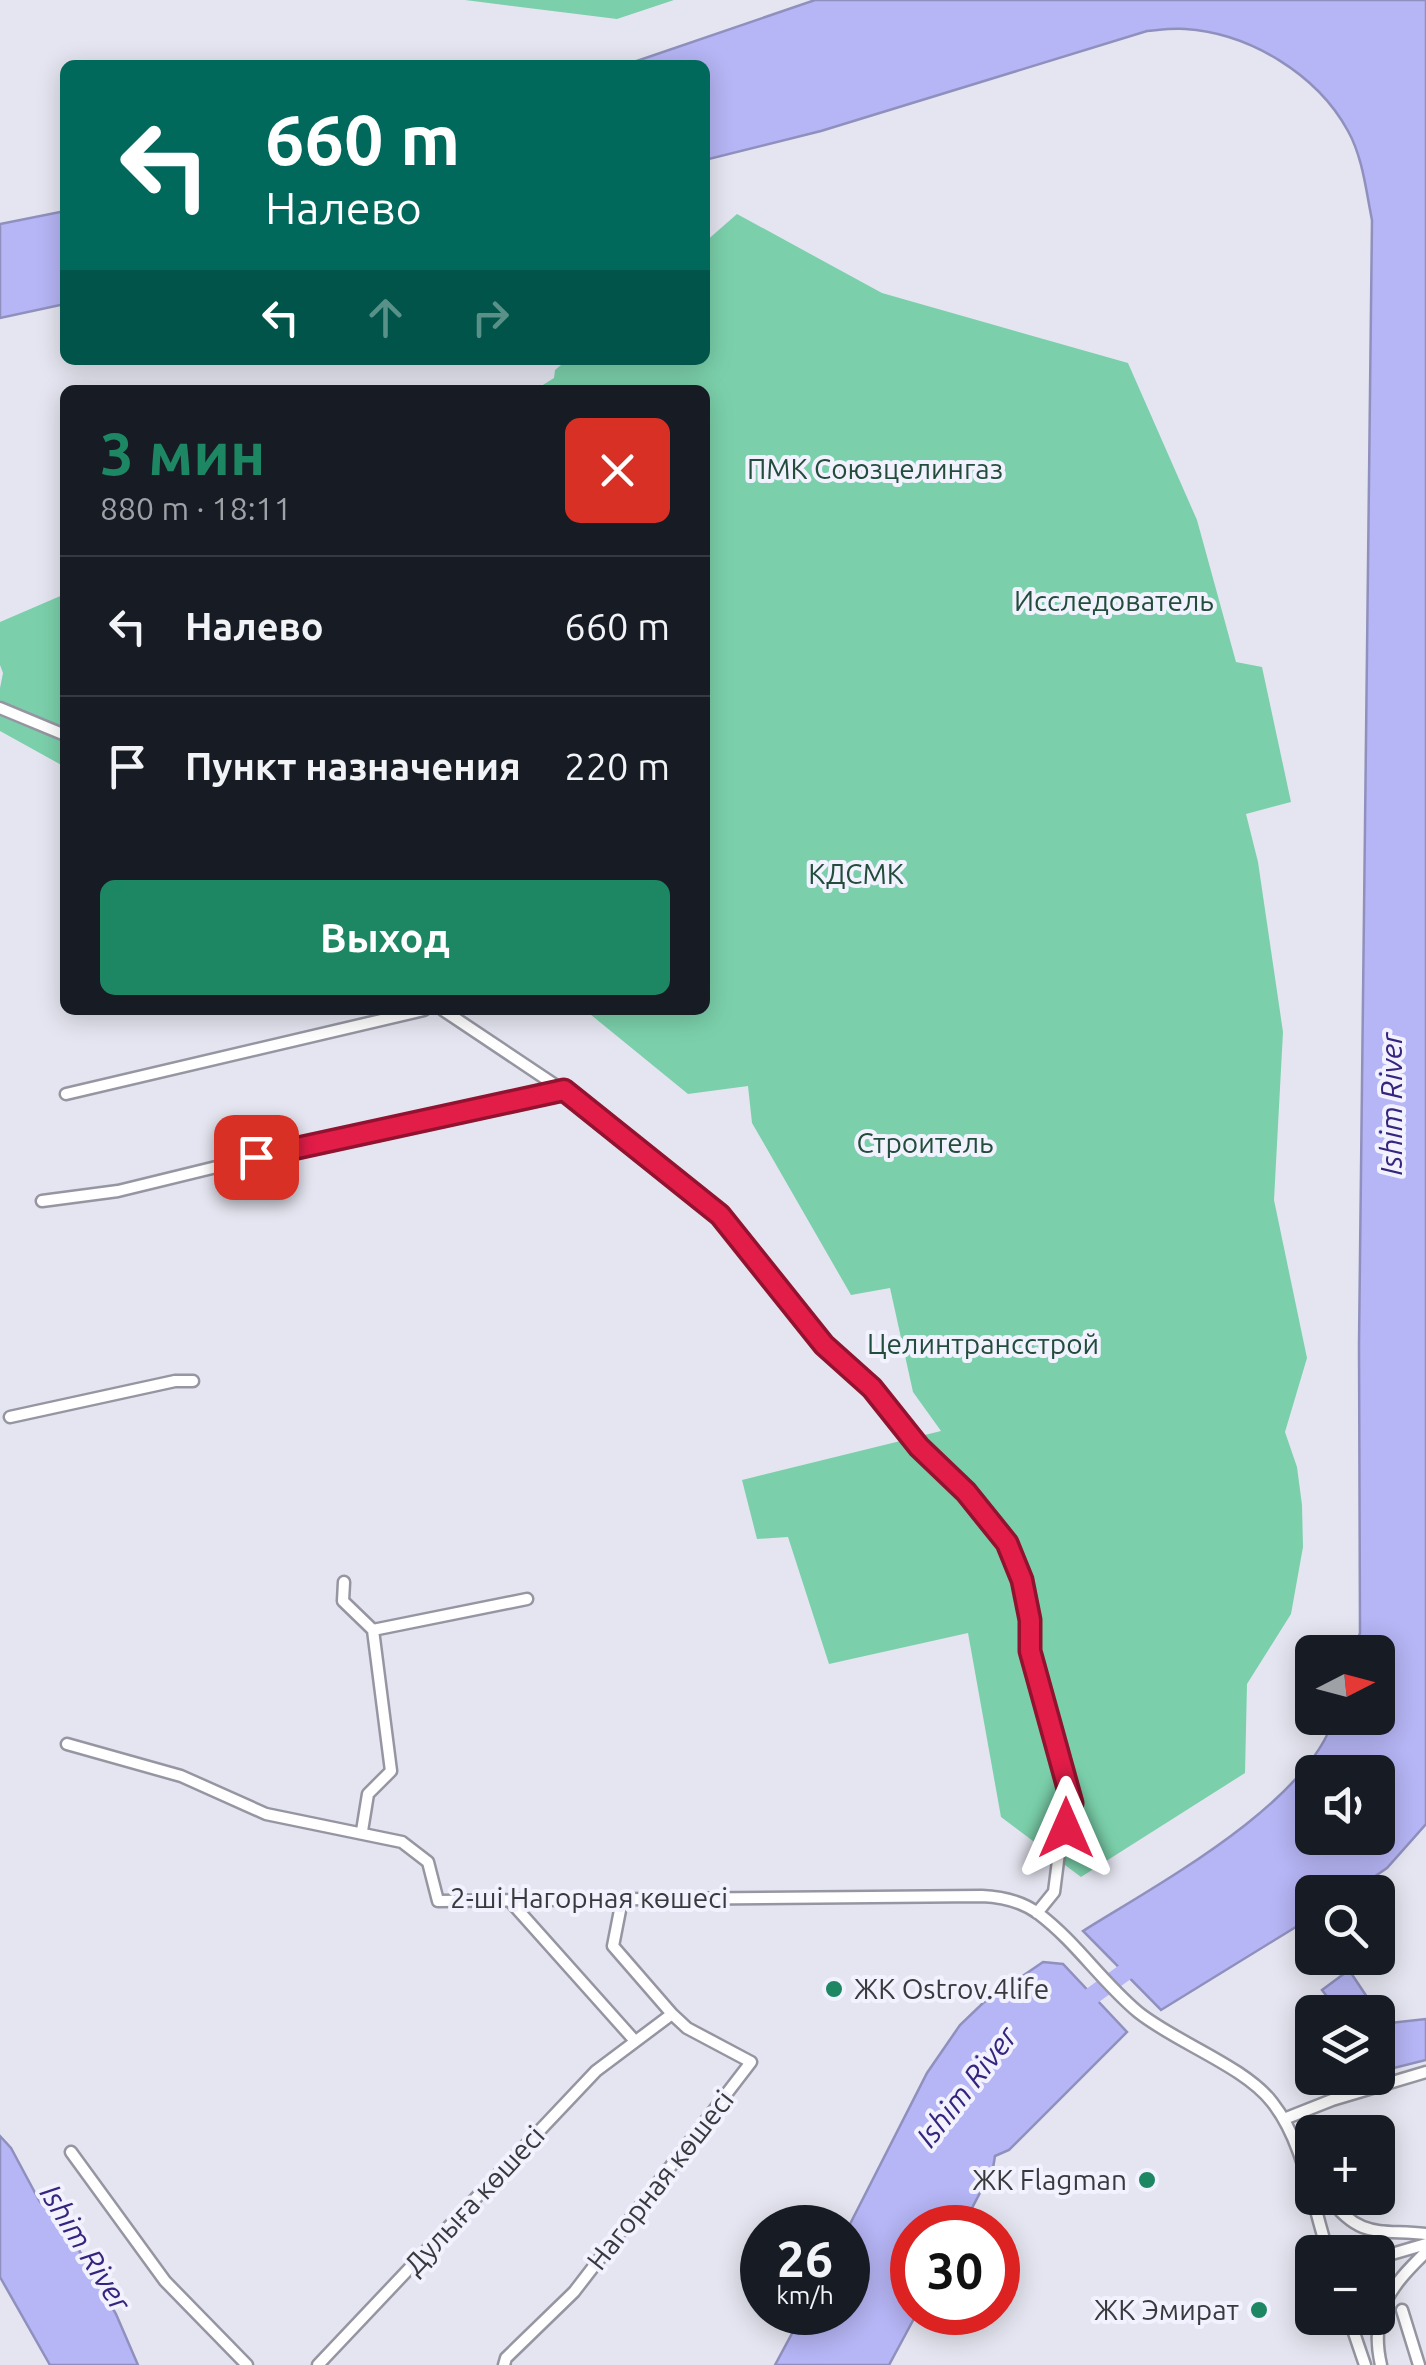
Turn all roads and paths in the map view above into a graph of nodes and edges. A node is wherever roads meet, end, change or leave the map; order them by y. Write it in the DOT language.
graph roads {
  1 [pos="0,708"];
  2 [pos="60,734"];
  3 [pos="403,1015"];
  4 [pos="451,1015"];
  5 [pos="564,1090"];
  6 [pos="66,1094"];
  7 [pos="42,1201"];
  8 [pos="193,1380"];
  9 [pos="10,1417"];
  10 [pos="344,1582"];
  11 [pos="528,1599"];
  12 [pos="372,1630"];
  13 [pos="67,1744"];
  14 [pos="362,1832"];
  15 [pos="622,1900"];
  16 [pos="511,1902"];
  17 [pos="1037,1912"];
  18 [pos="672,2014"];
  19 [pos="635,2041"];
  20 [pos="1426,2072"];
  21 [pos="1284,2119"];
  22 [pos="1295,2145"];
  23 [pos="71,2152"];
  24 [pos="1342,2215"];
  25 [pos="1426,2234"];
  26 [pos="1426,2244"];
  27 [pos="1426,2252"];
  28 [pos="1395,2253"];
  29 [pos="1402,2310"];
  30 [pos="1355,2335"];
  31 [pos="247,2365"];
  32 [pos="318,2365"];
  33 [pos="504,2365"];
  34 [pos="1365,2365"];
  35 [pos="1381,2365"];
  36 [pos="1419,2365"];
  1 -- 2 [label="street"];
  3 -- 6 [label="street"];
  4 -- 5 [label="street"];
  5 -- 7 [label="street"];
  5 -- 17 [label="street"];
  8 -- 9 [label="street"];
  10 -- 12 [label="street"];
  11 -- 12 [label="street"];
  12 -- 14 [label="street"];
  13 -- 14 [label="street, 2-ші Нагорная көшесі"];
  14 -- 16 [label="street, 2-ші Нагорная көшесі"];
  15 -- 16 [label="street, 2-ші Нагорная көшесі"];
  15 -- 17 [label="street, 2-ші Нагорная көшесі"];
  15 -- 18 [label="street"];
  16 -- 19 [label="street"];
  17 -- 21 [label="street"];
  18 -- 19 [label="street, Дулыға көшесі"];
  18 -- 33 [label="street, Нагорная көшесі"];
  19 -- 32 [label="street, Дулыға көшесі"];
  20 -- 21 [label="street"];
  21 -- 22 [label="street"];
  23 -- 31 [label="street"];
  24 -- 25 [label="street"];
  26 -- 28 [label="street"];
  27 -- 35 [label="street"];
  29 -- 36 [label="street"];
  30 -- 34 [label="street"];
}
